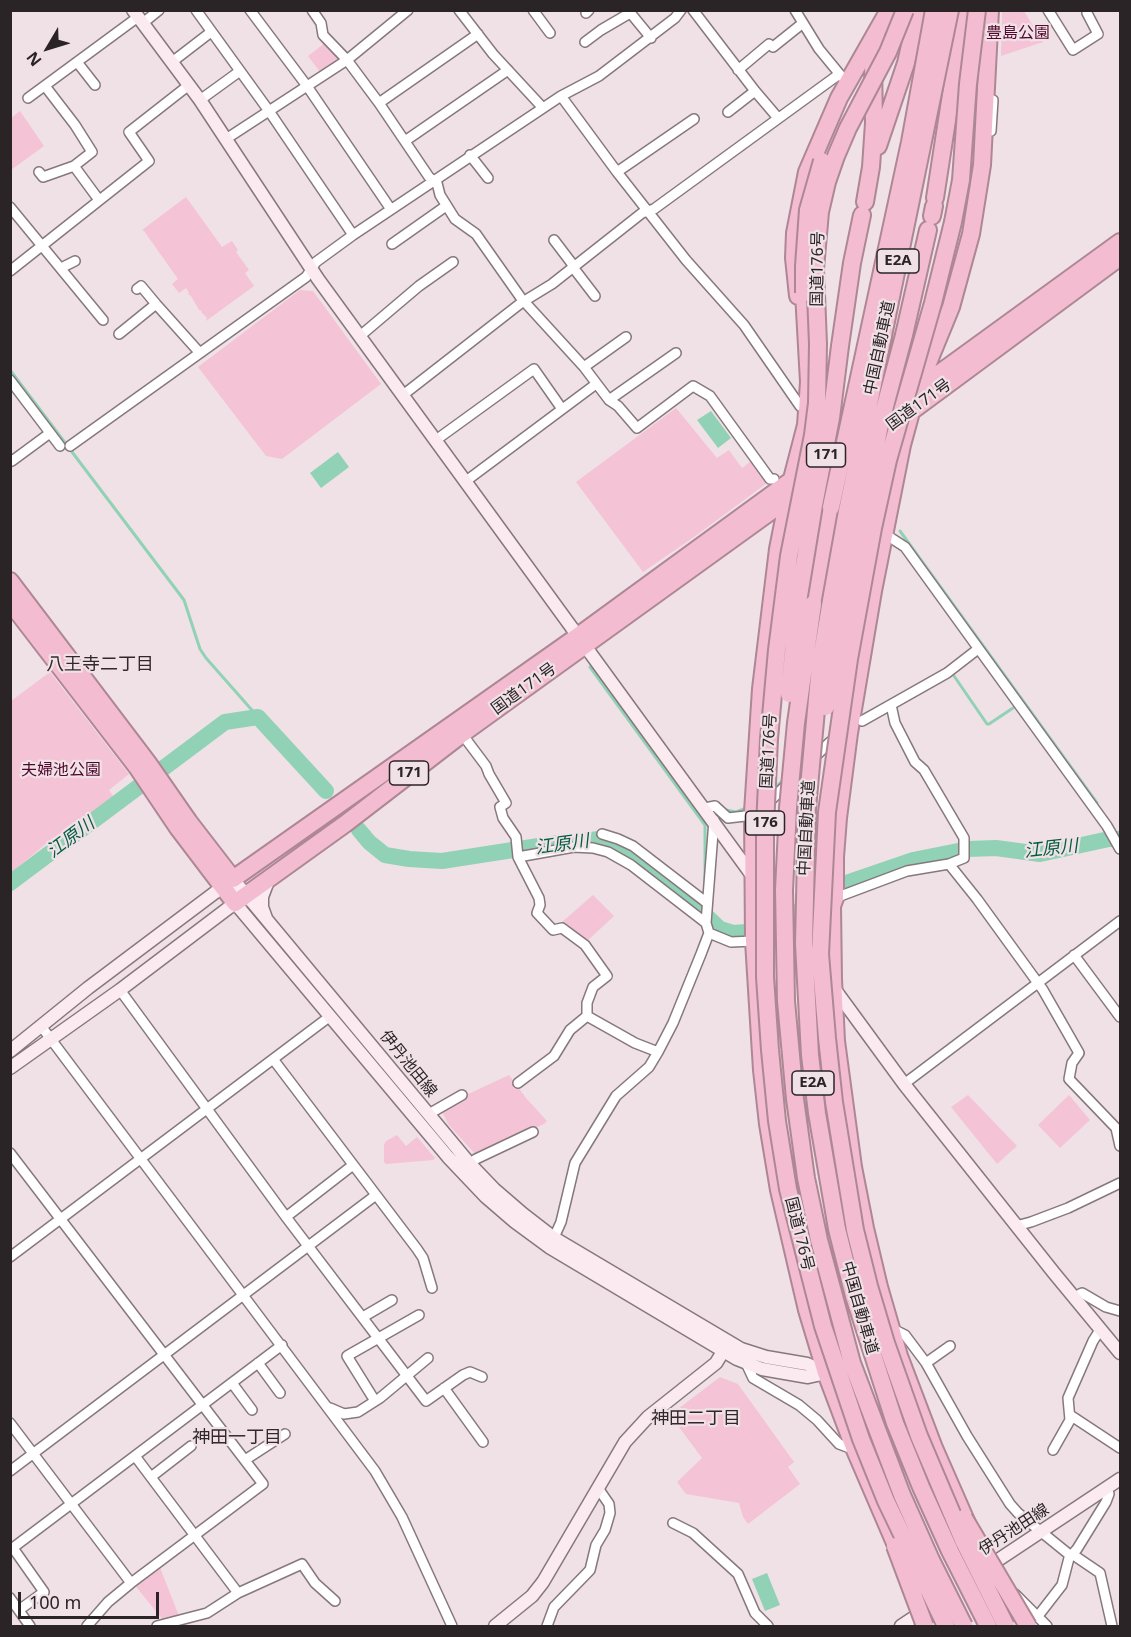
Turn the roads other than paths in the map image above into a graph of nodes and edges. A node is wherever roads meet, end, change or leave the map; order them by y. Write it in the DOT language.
graph roads {
  1 [pos="159,10"];
  2 [pos="196,10"];
  3 [pos="250,10"];
  4 [pos="408,10"];
  5 [pos="459,10"];
  6 [pos="533,10"];
  7 [pos="681,10"];
  8 [pos="693,10"];
  9 [pos="795,10"];
  10 [pos="904,10"];
  11 [pos="918,10"];
  12 [pos="934,10"];
  13 [pos="990,10"];
  14 [pos="997,10"];
  15 [pos="1048,10"];
  16 [pos="1087,10"];
  17 [pos="967,11"];
  18 [pos="629,12"];
  19 [pos="317,13"];
  20 [pos="884,14"];
  21 [pos="138,17"];
  22 [pos="802,23"];
  23 [pos="211,32"];
  24 [pos="550,33"];
  25 [pos="478,34"];
  26 [pos="651,38"];
  27 [pos="585,42"];
  28 [pos="888,51"];
  29 [pos="347,60"];
  30 [pos="867,60"];
  31 [pos="77,62"];
  32 [pos="172,62"];
  33 [pos="240,70"];
  34 [pos="508,70"];
  35 [pos="738,70"];
  36 [pos="843,77"];
  37 [pos="95,85"];
  38 [pos="189,85"];
  39 [pos="45,86"];
  40 [pos="306,86"];
  41 [pos="755,92"];
  42 [pos="561,96"];
  43 [pos="28,98"];
  44 [pos="200,100"];
  45 [pos="379,103"];
  46 [pos="986,107"];
  47 [pos="543,108"];
  48 [pos="269,111"];
  49 [pos="728,112"];
  50 [pos="778,118"];
  51 [pos="694,119"];
  52 [pos="226,139"];
  53 [pos="405,141"];
  54 [pos="470,155"];
  55 [pos="982,165"];
  56 [pos="74,166"];
  57 [pos="872,167"];
  58 [pos="39,172"];
  59 [pos="616,172"];
  60 [pos="488,178"];
  61 [pos="433,180"];
  62 [pos="99,200"];
  63 [pos="446,206"];
  64 [pos="934,206"];
  65 [pos="10,207"];
  66 [pos="390,208"];
  67 [pos="648,212"];
  68 [pos="352,235"];
  69 [pos="554,240"];
  70 [pos="1120,242"];
  71 [pos="392,244"];
  72 [pos="43,245"];
  73 [pos="1120,257"];
  74 [pos="75,261"];
  75 [pos="453,262"];
  76 [pos="573,266"];
  77 [pos="61,268"];
  78 [pos="312,269"];
  79 [pos="10,271"];
  80 [pos="137,289"];
  81 [pos="595,296"];
  82 [pos="525,301"];
  83 [pos="156,304"];
  84 [pos="103,320"];
  85 [pos="119,334"];
  86 [pos="360,336"];
  87 [pos="626,337"];
  88 [pos="198,352"];
  89 [pos="676,353"];
  90 [pos="928,359"];
  91 [pos="584,367"];
  92 [pos="10,380"];
  93 [pos="596,384"];
  94 [pos="917,390"];
  95 [pos="403,395"];
  96 [pos="609,400"];
  97 [pos="800,406"];
  98 [pos="562,409"];
  99 [pos="911,411"];
  100 [pos="50,433"];
  101 [pos="436,440"];
  102 [pos="10,459"];
  103 [pos="794,472"];
  104 [pos="774,479"];
  105 [pos="466,481"];
  106 [pos="789,499"];
  107 [pos="751,526"];
  108 [pos="885,534"];
  109 [pos="778,549"];
  110 [pos="10,581"];
  111 [pos="10,602"];
  112 [pos="582,640"];
  113 [pos="978,649"];
  114 [pos="891,705"];
  115 [pos="862,721"];
  116 [pos="462,734"];
  117 [pos="830,742"];
  118 [pos="771,800"];
  119 [pos="705,808"];
  120 [pos="745,816"];
  121 [pos="714,820"];
  122 [pos="602,834"];
  123 [pos="1118,846"];
  124 [pos="518,857"];
  125 [pos="949,864"];
  126 [pos="271,878"];
  127 [pos="754,878"];
  128 [pos="227,883"];
  129 [pos="784,890"];
  130 [pos="804,891"];
  131 [pos="835,898"];
  132 [pos="240,900"];
  133 [pos="707,906"];
  134 [pos="267,920"];
  135 [pos="1120,921"];
  136 [pos="707,926"];
  137 [pos="754,941"];
  138 [pos="1074,955"];
  139 [pos="1038,983"];
  140 [pos="834,988"];
  141 [pos="120,990"];
  142 [pos="587,1016"];
  143 [pos="329,1017"];
  144 [pos="1120,1017"];
  145 [pos="41,1026"];
  146 [pos="51,1040"];
  147 [pos="10,1051"];
  148 [pos="658,1052"];
  149 [pos="273,1059"];
  150 [pos="10,1068"];
  151 [pos="518,1083"];
  152 [pos="904,1084"];
  153 [pos="462,1095"];
  154 [pos="207,1108"];
  155 [pos="429,1116"];
  156 [pos="533,1132"];
  157 [pos="1120,1146"];
  158 [pos="10,1153"];
  159 [pos="142,1159"];
  160 [pos="470,1164"];
  161 [pos="353,1165"];
  162 [pos="1120,1183"];
  163 [pos="376,1195"];
  164 [pos="286,1217"];
  165 [pos="60,1220"];
  166 [pos="1016,1226"];
  167 [pos="552,1242"];
  168 [pos="309,1245"];
  169 [pos="10,1257"];
  170 [pos="432,1288"];
  171 [pos="243,1295"];
  172 [pos="1074,1297"];
  173 [pos="392,1300"];
  174 [pos="1120,1311"];
  175 [pos="419,1315"];
  176 [pos="363,1317"];
  177 [pos="890,1328"];
  178 [pos="1100,1330"];
  179 [pos="379,1338"];
  180 [pos="282,1346"];
  181 [pos="950,1346"];
  182 [pos="726,1347"];
  183 [pos="1120,1353"];
  184 [pos="165,1355"];
  185 [pos="428,1358"];
  186 [pos="926,1363"];
  187 [pos="258,1364"];
  188 [pos="746,1364"];
  189 [pos="896,1373"];
  190 [pos="406,1375"];
  191 [pos="833,1376"];
  192 [pos="482,1377"];
  193 [pos="232,1383"];
  194 [pos="444,1388"];
  195 [pos="280,1393"];
  196 [pos="913,1393"];
  197 [pos="375,1401"];
  198 [pos="202,1405"];
  199 [pos="329,1408"];
  200 [pos="252,1410"];
  201 [pos="1070,1415"];
  202 [pos="10,1423"];
  203 [pos="285,1434"];
  204 [pos="483,1442"];
  205 [pos="191,1446"];
  206 [pos="1120,1448"];
  207 [pos="855,1450"];
  208 [pos="1053,1450"];
  209 [pos="34,1454"];
  210 [pos="135,1456"];
  211 [pos="244,1460"];
  212 [pos="10,1471"];
  213 [pos="151,1477"];
  214 [pos="1120,1479"];
  215 [pos="1107,1487"];
  216 [pos="598,1488"];
  217 [pos="72,1504"];
  218 [pos="673,1523"];
  219 [pos="1040,1532"];
  220 [pos="195,1536"];
  221 [pos="12,1549"];
  222 [pos="1071,1555"];
  223 [pos="988,1567"];
  224 [pos="131,1583"];
  225 [pos="238,1593"];
  226 [pos="10,1598"];
  227 [pos="335,1601"];
  228 [pos="19,1610"];
  229 [pos="921,1620"];
  230 [pos="1033,1621"];
  231 [pos="1012,1622"];
  232 [pos="30,1626"];
  233 [pos="87,1626"];
  234 [pos="156,1626"];
  235 [pos="452,1626"];
  236 [pos="495,1626"];
  237 [pos="547,1626"];
  238 [pos="768,1626"];
  239 [pos="901,1626"];
  240 [pos="933,1626"];
  241 [pos="946,1626"];
  242 [pos="964,1626"];
  243 [pos="988,1626"];
  244 [pos="1047,1626"];
  245 [pos="1112,1626"];
  1 -- 21 [label="street"];
  2 -- 23 [label="street"];
  3 -- 40 [label="street"];
  4 -- 29 [label="street"];
  5 -- 25 [label="street"];
  6 -- 24 [label="street"];
  7 -- 26 [label="street"];
  8 -- 35 [label="street"];
  9 -- 22 [label="street"];
  10 -- 28 [label="highway, 国道176号 / 176, bridge"];
  11 -- 57 [label="highway"];
  12 -- 129 [label="highway, 中国自動車道 / E2A, bridge"];
  13 -- 46 [label="highway"];
  14 -- 55 [label="street"];
  15 -- 16 [label="street"];
  17 -- 64 [label="highway"];
  17 -- 90 [label="highway, bridge"];
  17 -- 130 [label="highway, 中国自動車道 / E2A, bridge"];
  17 -- 189 [label="highway, bridge"];
  18 -- 26 [label="street"];
  18 -- 27 [label="street"];
  19 -- 29 [label="street"];
  20 -- 30 [label="highway"];
  20 -- 36 [label="street"];
  21 -- 31 [label="street"];
  21 -- 32 [label="main road"];
  22 -- 35 [label="street"];
  22 -- 36 [label="street"];
  23 -- 32 [label="street"];
  23 -- 33 [label="street"];
  25 -- 34 [label="street"];
  25 -- 45 [label="street"];
  26 -- 42 [label="street"];
  28 -- 103 [label="highway, bridge"];
  28 -- 191 [label="highway, 国道176号 / 176, bridge"];
  29 -- 40 [label="street"];
  29 -- 45 [label="street"];
  30 -- 36 [label="highway"];
  30 -- 57 [label="highway"];
  31 -- 37 [label="street"];
  31 -- 39 [label="street"];
  32 -- 38 [label="main road"];
  33 -- 44 [label="street"];
  33 -- 48 [label="street"];
  34 -- 47 [label="street"];
  34 -- 53 [label="street"];
  35 -- 41 [label="street"];
  36 -- 50 [label="street"];
  36 -- 97 [label="highway"];
  38 -- 44 [label="main road"];
  38 -- 62 [label="street"];
  39 -- 43 [label="street"];
  39 -- 56 [label="street"];
  40 -- 48 [label="street"];
  40 -- 66 [label="street"];
  41 -- 49 [label="street"];
  41 -- 50 [label="street"];
  42 -- 47 [label="street"];
  42 -- 59 [label="street"];
  44 -- 52 [label="main road"];
  45 -- 53 [label="street"];
  46 -- 55 [label="highway"];
  46 -- 64 [label="highway"];
  47 -- 54 [label="street"];
  48 -- 52 [label="street"];
  48 -- 68 [label="street"];
  50 -- 67 [label="street"];
  51 -- 59 [label="street"];
  52 -- 78 [label="main road"];
  53 -- 61 [label="street"];
  54 -- 60 [label="street"];
  54 -- 61 [label="street"];
  55 -- 90 [label="highway"];
  56 -- 58 [label="street"];
  56 -- 62 [label="street"];
  57 -- 129 [label="highway, bridge"];
  59 -- 67 [label="street"];
  61 -- 63 [label="street"];
  61 -- 66 [label="street"];
  62 -- 72 [label="street"];
  63 -- 71 [label="street"];
  63 -- 82 [label="street"];
  64 -- 130 [label="highway, bridge"];
  65 -- 72 [label="street"];
  66 -- 68 [label="street"];
  67 -- 76 [label="street"];
  67 -- 97 [label="street"];
  68 -- 78 [label="street"];
  69 -- 76 [label="street"];
  70 -- 94 [label="highway, 国道171号 / 171"];
  72 -- 77 [label="street"];
  72 -- 79 [label="street"];
  73 -- 99 [label="highway, 国道171号 / 171"];
  74 -- 77 [label="street"];
  75 -- 86 [label="street"];
  76 -- 81 [label="street"];
  76 -- 82 [label="street"];
  77 -- 84 [label="street"];
  78 -- 86 [label="main road"];
  78 -- 88 [label="street"];
  80 -- 83 [label="street"];
  82 -- 91 [label="street"];
  82 -- 95 [label="street"];
  83 -- 85 [label="street"];
  83 -- 88 [label="street"];
  86 -- 95 [label="main road"];
  87 -- 91 [label="street"];
  88 -- 100 [label="street"];
  89 -- 96 [label="street"];
  90 -- 94 [label="highway"];
  91 -- 93 [label="street"];
  92 -- 100 [label="street"];
  93 -- 96 [label="street"];
  93 -- 98 [label="street"];
  94 -- 99 [label="highway"];
  94 -- 103 [label="highway, 国道171号 / 171"];
  95 -- 101 [label="main road"];
  96 -- 104 [label="street"];
  97 -- 103 [label="highway"];
  98 -- 101 [label="street"];
  98 -- 105 [label="street"];
  99 -- 106 [label="highway, 国道171号 / 171"];
  99 -- 108 [label="highway"];
  100 -- 102 [label="street"];
  101 -- 105 [label="main road"];
  103 -- 106 [label="highway"];
  103 -- 112 [label="highway, 国道171号 / 171"];
  105 -- 112 [label="main road"];
  106 -- 107 [label="highway, 国道171号 / 171"];
  106 -- 109 [label="highway"];
  107 -- 109 [label="highway"];
  107 -- 112 [label="highway, 国道171号 / 171"];
  108 -- 113 [label="street"];
  108 -- 131 [label="highway"];
  109 -- 127 [label="highway"];
  110 -- 128 [label="highway"];
  111 -- 128 [label="highway"];
  112 -- 116 [label="highway, 国道171号 / 171"];
  112 -- 119 [label="main road"];
  112 -- 128 [label="highway, 国道171号 / 171"];
  113 -- 114 [label="street"];
  113 -- 123 [label="street"];
  114 -- 115 [label="street"];
  114 -- 125 [label="street"];
  116 -- 124 [label="street"];
  116 -- 126 [label="highway, 国道171号 / 171"];
  117 -- 118 [label="street"];
  119 -- 120 [label="street"];
  119 -- 121 [label="main road"];
  121 -- 127 [label="main road"];
  121 -- 133 [label="street"];
  122 -- 133 [label="street"];
  124 -- 136 [label="street"];
  124 -- 142 [label="street"];
  125 -- 131 [label="street"];
  125 -- 139 [label="street"];
  126 -- 132 [label="highway, 国道171号 / 171"];
  126 -- 134 [label="main road"];
  127 -- 137 [label="highway"];
  127 -- 140 [label="main road"];
  128 -- 132 [label="highway"];
  128 -- 145 [label="main road"];
  129 -- 242 [label="highway, 中国自動車道 / E2A, bridge"];
  130 -- 243 [label="highway, 中国自動車道 / E2A, bridge"];
  131 -- 140 [label="highway"];
  132 -- 134 [label="main road, 伊丹池田線"];
  132 -- 141 [label="main road"];
  132 -- 143 [label="main road, 伊丹池田線"];
  133 -- 136 [label="street"];
  134 -- 155 [label="main road, 伊丹池田線"];
  135 -- 138 [label="street"];
  136 -- 137 [label="street"];
  136 -- 148 [label="street"];
  137 -- 191 [label="highway"];
  138 -- 139 [label="street"];
  138 -- 144 [label="street"];
  139 -- 152 [label="street"];
  139 -- 157 [label="street"];
  140 -- 152 [label="main road"];
  140 -- 177 [label="highway"];
  141 -- 146 [label="main road"];
  141 -- 154 [label="street"];
  142 -- 148 [label="street"];
  142 -- 151 [label="street"];
  143 -- 149 [label="street"];
  143 -- 167 [label="main road, 伊丹池田線"];
  145 -- 146 [label="street"];
  145 -- 147 [label="main road"];
  146 -- 150 [label="main road"];
  146 -- 159 [label="street"];
  148 -- 167 [label="street"];
  149 -- 154 [label="street"];
  149 -- 161 [label="street"];
  152 -- 166 [label="main road"];
  153 -- 155 [label="street"];
  154 -- 159 [label="street"];
  154 -- 164 [label="street"];
  155 -- 160 [label="main road, 伊丹池田線"];
  156 -- 160 [label="street"];
  158 -- 165 [label="street"];
  159 -- 165 [label="street"];
  159 -- 171 [label="street"];
  160 -- 167 [label="main road, 伊丹池田線"];
  161 -- 163 [label="street"];
  161 -- 164 [label="street"];
  162 -- 166 [label="street"];
  163 -- 168 [label="street"];
  163 -- 170 [label="street"];
  164 -- 168 [label="street"];
  165 -- 169 [label="street"];
  165 -- 184 [label="street"];
  166 -- 172 [label="main road"];
  167 -- 182 [label="main road, 伊丹池田線"];
  168 -- 171 [label="street"];
  168 -- 176 [label="street"];
  171 -- 180 [label="street"];
  171 -- 184 [label="street"];
  172 -- 174 [label="street"];
  172 -- 178 [label="main road"];
  173 -- 176 [label="street"];
  175 -- 179 [label="street"];
  176 -- 179 [label="street"];
  177 -- 186 [label="street"];
  177 -- 196 [label="highway"];
  178 -- 183 [label="main road"];
  178 -- 201 [label="street"];
  179 -- 190 [label="street"];
  179 -- 197 [label="street"];
  180 -- 187 [label="street"];
  180 -- 199 [label="street"];
  181 -- 186 [label="street"];
  182 -- 188 [label="main road, 伊丹池田線"];
  182 -- 191 [label="main road, 伊丹池田線"];
  182 -- 216 [label="main road"];
  184 -- 198 [label="street"];
  184 -- 209 [label="street"];
  185 -- 190 [label="street"];
  186 -- 219 [label="street"];
  187 -- 193 [label="street"];
  187 -- 195 [label="street"];
  188 -- 191 [label="main road, 伊丹池田線"];
  188 -- 207 [label="street"];
  189 -- 230 [label="highway, bridge"];
  189 -- 231 [label="highway, bridge"];
  190 -- 194 [label="street"];
  190 -- 197 [label="street"];
  191 -- 196 [label="main road, 伊丹池田線"];
  191 -- 207 [label="highway"];
  191 -- 229 [label="highway, bridge"];
  191 -- 241 [label="highway, 国道176号 / 176, bridge"];
  192 -- 194 [label="street"];
  193 -- 198 [label="street"];
  193 -- 200 [label="street"];
  194 -- 204 [label="street"];
  196 -- 223 [label="highway"];
  197 -- 199 [label="street"];
  198 -- 210 [label="street"];
  198 -- 211 [label="street"];
  199 -- 235 [label="street"];
  201 -- 206 [label="street"];
  201 -- 208 [label="street"];
  202 -- 209 [label="street"];
  203 -- 211 [label="street"];
  205 -- 213 [label="street"];
  207 -- 229 [label="highway"];
  209 -- 212 [label="street"];
  209 -- 217 [label="street"];
  210 -- 213 [label="street"];
  210 -- 217 [label="street"];
  211 -- 220 [label="street"];
  213 -- 220 [label="street"];
  214 -- 215 [label="main road, 伊丹池田線"];
  215 -- 219 [label="main road, 伊丹池田線"];
  215 -- 222 [label="street"];
  216 -- 236 [label="main road"];
  216 -- 237 [label="street"];
  217 -- 221 [label="street"];
  217 -- 224 [label="street"];
  218 -- 238 [label="street"];
  219 -- 222 [label="street"];
  219 -- 223 [label="main road, 伊丹池田線"];
  220 -- 224 [label="street"];
  220 -- 225 [label="street"];
  221 -- 228 [label="street"];
  222 -- 230 [label="street"];
  222 -- 245 [label="street"];
  223 -- 229 [label="main road, 伊丹池田線"];
  223 -- 230 [label="street"];
  223 -- 231 [label="highway"];
  224 -- 233 [label="street"];
  225 -- 227 [label="street"];
  225 -- 234 [label="street"];
  226 -- 228 [label="street"];
  228 -- 232 [label="street"];
  229 -- 239 [label="main road, 伊丹池田線"];
  229 -- 240 [label="highway"];
  230 -- 244 [label="street"];
}
